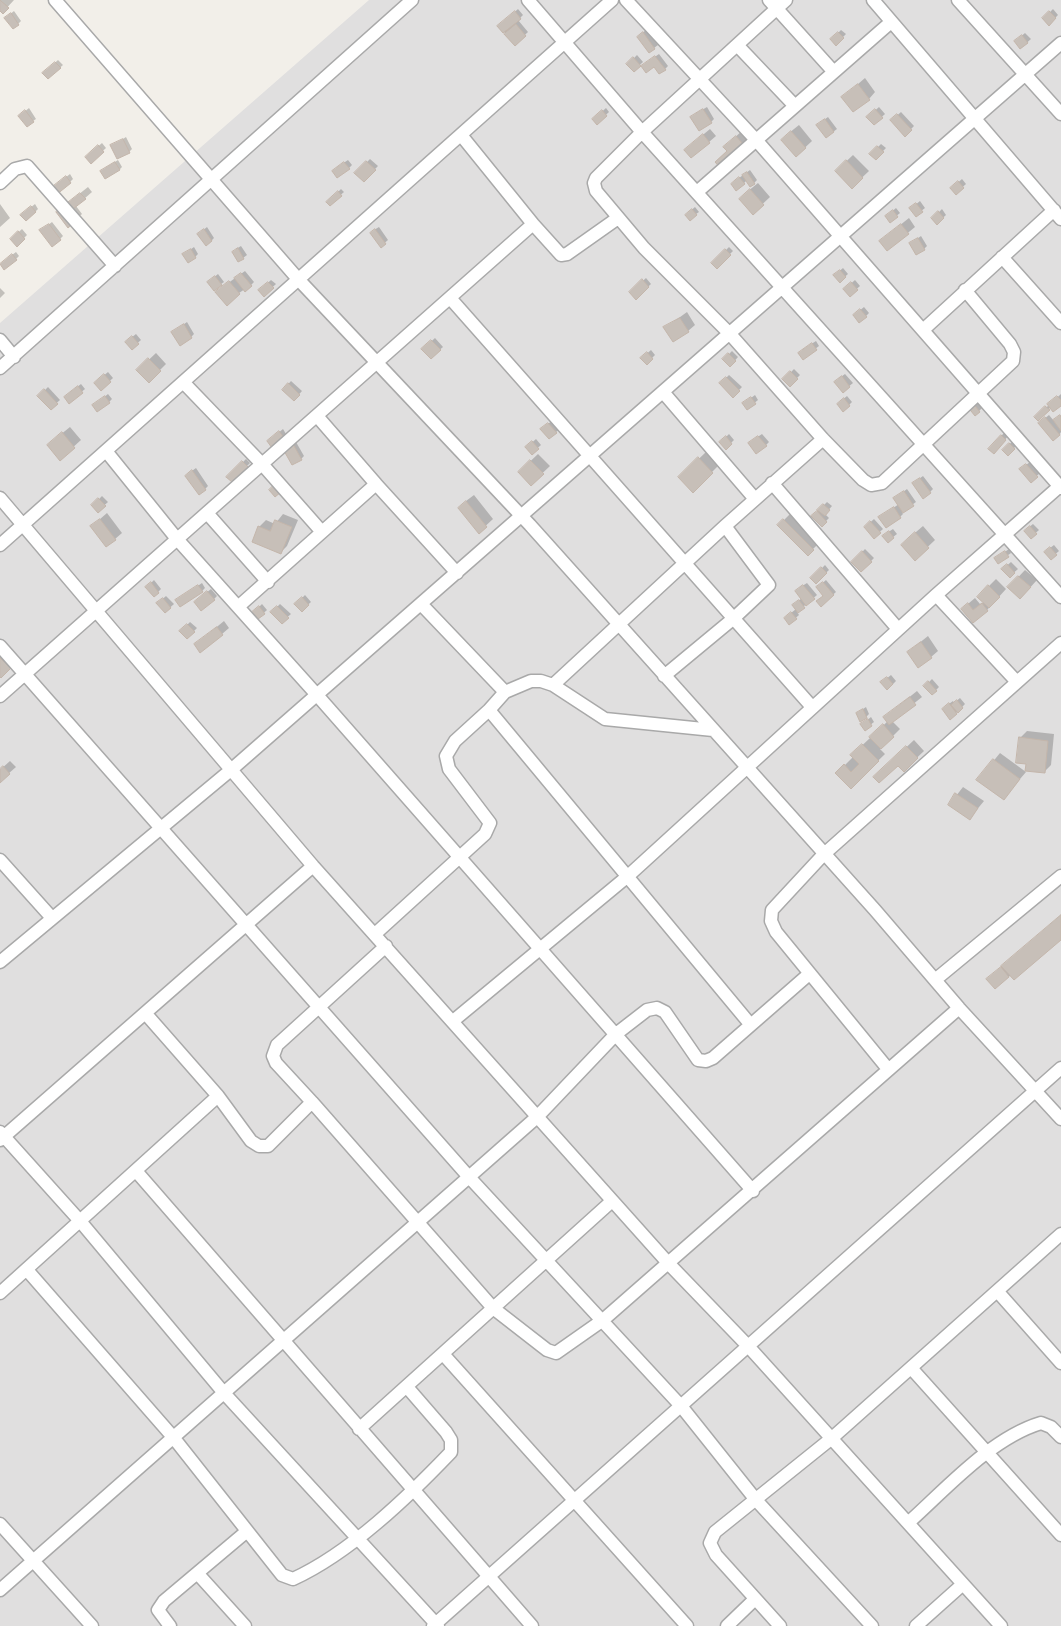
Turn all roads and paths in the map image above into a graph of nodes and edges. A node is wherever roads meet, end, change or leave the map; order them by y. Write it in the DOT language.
graph roads {
  1 [pos="55,0"];
  2 [pos="412,0"];
  3 [pos="528,0"];
  4 [pos="612,0"];
  5 [pos="626,0"];
  6 [pos="873,0"];
  7 [pos="958,0"];
  8 [pos="777,3"];
  9 [pos="891,22"];
  10 [pos="565,42"];
  11 [pos="1061,43"];
  12 [pos="737,45"];
  13 [pos="833,71"];
  14 [pos="1024,74"];
  15 [pos="701,78"];
  16 [pos="796,106"];
  17 [pos="1061,114"];
  18 [pos="974,117"];
  19 [pos="642,132"];
  20 [pos="461,135"];
  21 [pos="758,141"];
  22 [pos="211,181"];
  23 [pos="0,183"];
  24 [pos="697,192"];
  25 [pos="1057,215"];
  26 [pos="618,218"];
  27 [pos="533,224"];
  28 [pos="841,235"];
  29 [pos="1002,257"];
  30 [pos="115,266"];
  31 [pos="298,280"];
  32 [pos="782,286"];
  33 [pos="965,290"];
  34 [pos="450,298"];
  35 [pos="1061,323"];
  36 [pos="922,330"];
  37 [pos="730,334"];
  38 [pos="0,340"];
  39 [pos="14,356"];
  40 [pos="377,363"];
  41 [pos="0,368"];
  42 [pos="183,382"];
  43 [pos="663,392"];
  44 [pos="978,392"];
  45 [pos="317,416"];
  46 [pos="823,439"];
  47 [pos="923,443"];
  48 [pos="106,451"];
  49 [pos="589,455"];
  50 [pos="262,464"];
  51 [pos="376,484"];
  52 [pos="772,484"];
  53 [pos="1060,487"];
  54 [pos="0,498"];
  55 [pos="755,499"];
  56 [pos="207,513"];
  57 [pos="521,516"];
  58 [pos="22,525"];
  59 [pos="725,526"];
  60 [pos="322,532"];
  61 [pos="1005,534"];
  62 [pos="177,539"];
  63 [pos="0,545"];
  64 [pos="684,563"];
  65 [pos="457,573"];
  66 [pos="268,582"];
  67 [pos="936,595"];
  68 [pos="1061,597"];
  69 [pos="421,604"];
  70 [pos="239,606"];
  71 [pos="95,612"];
  72 [pos="734,618"];
  73 [pos="618,624"];
  74 [pos="898,629"];
  75 [pos="1061,643"];
  76 [pos="0,646"];
  77 [pos="24,675"];
  78 [pos="664,676"];
  79 [pos="1017,682"];
  80 [pos="553,686"];
  81 [pos="505,692"];
  82 [pos="318,695"];
  83 [pos="0,696"];
  84 [pos="812,707"];
  85 [pos="490,710"];
  86 [pos="713,730"];
  87 [pos="747,767"];
  88 [pos="232,769"];
  89 [pos="161,828"];
  90 [pos="823,855"];
  91 [pos="461,858"];
  92 [pos="0,860"];
  93 [pos="313,866"];
  94 [pos="628,876"];
  95 [pos="1061,876"];
  96 [pos="52,918"];
  97 [pos="246,924"];
  98 [pos="375,934"];
  99 [pos="386,946"];
  100 [pos="540,949"];
  101 [pos="0,962"];
  102 [pos="808,974"];
  103 [pos="935,980"];
  104 [pos="319,1006"];
  105 [pos="959,1008"];
  106 [pos="146,1014"];
  107 [pos="452,1021"];
  108 [pos="750,1024"];
  109 [pos="616,1034"];
  110 [pos="1061,1068"];
  111 [pos="888,1069"];
  112 [pos="1036,1091"];
  113 [pos="218,1096"];
  114 [pos="312,1102"];
  115 [pos="537,1117"];
  116 [pos="1061,1119"];
  117 [pos="1,1136"];
  118 [pos="136,1171"];
  119 [pos="469,1177"];
  120 [pos="753,1191"];
  121 [pos="612,1201"];
  122 [pos="80,1221"];
  123 [pos="417,1223"];
  124 [pos="1061,1234"];
  125 [pos="544,1260"];
  126 [pos="669,1264"];
  127 [pos="27,1270"];
  128 [pos="998,1292"];
  129 [pos="0,1293"];
  130 [pos="492,1308"];
  131 [pos="603,1320"];
  132 [pos="284,1340"];
  133 [pos="748,1346"];
  134 [pos="443,1354"];
  135 [pos="1061,1363"];
  136 [pos="912,1368"];
  137 [pos="407,1387"];
  138 [pos="224,1393"];
  139 [pos="681,1406"];
  140 [pos="359,1429"];
  141 [pos="173,1437"];
  142 [pos="1061,1437"];
  143 [pos="832,1438"];
  144 [pos="988,1452"];
  145 [pos="414,1491"];
  146 [pos="756,1500"];
  147 [pos="575,1501"];
  148 [pos="908,1522"];
  149 [pos="0,1524"];
  150 [pos="246,1532"];
  151 [pos="1061,1535"];
  152 [pos="355,1539"];
  153 [pos="33,1561"];
  154 [pos="198,1574"];
  155 [pos="489,1577"];
  156 [pos="963,1584"];
  157 [pos="0,1590"];
  158 [pos="754,1600"];
  159 [pos="436,1625"];
  160 [pos="92,1626"];
  161 [pos="170,1626"];
  162 [pos="245,1626"];
  163 [pos="532,1626"];
  164 [pos="687,1626"];
  165 [pos="726,1626"];
  166 [pos="780,1626"];
  167 [pos="872,1626"];
  168 [pos="916,1626"];
  169 [pos="1001,1626"];
  1 -- 22 [label="street"];
  2 -- 22 [label="street"];
  3 -- 10 [label="street"];
  4 -- 10 [label="street"];
  5 -- 15 [label="street"];
  6 -- 9 [label="street"];
  7 -- 14 [label="street"];
  8 -- 12 [label="street"];
  8 -- 13 [label="street"];
  9 -- 13 [label="street"];
  9 -- 18 [label="street"];
  10 -- 19 [label="street"];
  10 -- 20 [label="street"];
  11 -- 14 [label="street"];
  12 -- 15 [label="street"];
  12 -- 16 [label="street"];
  13 -- 16 [label="street"];
  14 -- 17 [label="street"];
  14 -- 18 [label="street"];
  15 -- 19 [label="street"];
  15 -- 21 [label="street"];
  16 -- 21 [label="street"];
  18 -- 25 [label="street"];
  18 -- 28 [label="street"];
  19 -- 24 [label="street"];
  19 -- 26 [label="street"];
  20 -- 27 [label="street"];
  20 -- 31 [label="street"];
  21 -- 24 [label="street"];
  21 -- 28 [label="street"];
  22 -- 30 [label="street"];
  22 -- 31 [label="street"];
  23 -- 30 [label="street"];
  24 -- 32 [label="street"];
  25 -- 29 [label="street"];
  26 -- 27 [label="street"];
  26 -- 37 [label="street"];
  27 -- 34 [label="street"];
  28 -- 32 [label="street"];
  28 -- 36 [label="street"];
  29 -- 33 [label="street"];
  29 -- 35 [label="street"];
  30 -- 39 [label="street"];
  31 -- 40 [label="street"];
  31 -- 42 [label="street"];
  32 -- 37 [label="street"];
  32 -- 47 [label="street"];
  33 -- 36 [label="street"];
  33 -- 44 [label="street"];
  34 -- 40 [label="street"];
  34 -- 49 [label="street"];
  36 -- 44 [label="street"];
  37 -- 43 [label="street"];
  37 -- 46 [label="street"];
  38 -- 39 [label="street"];
  39 -- 41 [label="street"];
  40 -- 45 [label="street"];
  40 -- 57 [label="street"];
  42 -- 48 [label="street"];
  42 -- 50 [label="street"];
  43 -- 49 [label="street"];
  43 -- 55 [label="street"];
  44 -- 47 [label="street"];
  44 -- 53 [label="street"];
  45 -- 50 [label="street"];
  45 -- 51 [label="street"];
  46 -- 47 [label="street"];
  46 -- 52 [label="street"];
  47 -- 61 [label="street"];
  48 -- 58 [label="street"];
  48 -- 62 [label="street"];
  49 -- 57 [label="street"];
  49 -- 64 [label="street"];
  50 -- 56 [label="street"];
  50 -- 60 [label="street"];
  51 -- 60 [label="street"];
  51 -- 65 [label="street"];
  52 -- 55 [label="street"];
  52 -- 74 [label="street"];
  53 -- 61 [label="street"];
  54 -- 58 [label="street"];
  55 -- 59 [label="street"];
  56 -- 62 [label="street"];
  56 -- 66 [label="street"];
  57 -- 65 [label="street"];
  57 -- 73 [label="street"];
  58 -- 63 [label="street"];
  58 -- 71 [label="street"];
  59 -- 64 [label="street"];
  59 -- 72 [label="street"];
  60 -- 66 [label="street"];
  61 -- 67 [label="street"];
  61 -- 68 [label="street"];
  62 -- 70 [label="street"];
  62 -- 71 [label="street"];
  64 -- 72 [label="street"];
  64 -- 73 [label="street"];
  65 -- 69 [label="street"];
  66 -- 70 [label="street"];
  67 -- 74 [label="street"];
  67 -- 79 [label="street"];
  69 -- 81 [label="street"];
  69 -- 82 [label="street"];
  70 -- 82 [label="street"];
  71 -- 77 [label="street"];
  71 -- 88 [label="street"];
  72 -- 78 [label="street"];
  72 -- 84 [label="street"];
  73 -- 78 [label="street"];
  73 -- 80 [label="street"];
  74 -- 84 [label="street"];
  75 -- 79 [label="street"];
  76 -- 77 [label="street"];
  77 -- 83 [label="street"];
  77 -- 89 [label="street"];
  78 -- 86 [label="street"];
  79 -- 90 [label="street"];
  80 -- 81 [label="street"];
  80 -- 86 [label="street"];
  81 -- 85 [label="street"];
  82 -- 88 [label="street"];
  82 -- 91 [label="street"];
  84 -- 87 [label="street"];
  85 -- 91 [label="street"];
  85 -- 94 [label="street"];
  86 -- 87 [label="street"];
  87 -- 90 [label="street"];
  87 -- 94 [label="street"];
  88 -- 89 [label="street"];
  88 -- 93 [label="street"];
  89 -- 96 [label="street"];
  89 -- 97 [label="street"];
  90 -- 102 [label="street"];
  90 -- 103 [label="street"];
  91 -- 98 [label="street"];
  91 -- 100 [label="street"];
  92 -- 96 [label="street"];
  93 -- 97 [label="street"];
  93 -- 98 [label="street"];
  94 -- 100 [label="street"];
  94 -- 108 [label="street"];
  95 -- 103 [label="street"];
  96 -- 101 [label="street"];
  97 -- 104 [label="street"];
  97 -- 106 [label="street"];
  98 -- 99 [label="street"];
  99 -- 104 [label="street"];
  99 -- 107 [label="street"];
  100 -- 107 [label="street"];
  100 -- 109 [label="street"];
  102 -- 108 [label="street"];
  102 -- 111 [label="street"];
  103 -- 105 [label="street"];
  104 -- 114 [label="street"];
  104 -- 119 [label="street"];
  105 -- 111 [label="street"];
  105 -- 112 [label="street"];
  106 -- 113 [label="street"];
  106 -- 117 [label="street"];
  107 -- 115 [label="street"];
  108 -- 109 [label="street"];
  109 -- 115 [label="street"];
  109 -- 120 [label="street"];
  110 -- 112 [label="street"];
  111 -- 120 [label="street"];
  112 -- 116 [label="street"];
  112 -- 133 [label="street"];
  113 -- 114 [label="street"];
  113 -- 118 [label="street"];
  114 -- 123 [label="street"];
  115 -- 119 [label="street"];
  115 -- 121 [label="street"];
  117 -- 122 [label="street"];
  118 -- 122 [label="street"];
  118 -- 132 [label="street"];
  119 -- 123 [label="street"];
  119 -- 125 [label="street"];
  120 -- 126 [label="street"];
  121 -- 125 [label="street"];
  121 -- 126 [label="street"];
  122 -- 127 [label="street"];
  122 -- 138 [label="street"];
  123 -- 130 [label="street"];
  123 -- 132 [label="street"];
  124 -- 128 [label="street"];
  125 -- 130 [label="street"];
  125 -- 131 [label="street"];
  126 -- 131 [label="street"];
  126 -- 133 [label="street"];
  127 -- 129 [label="street"];
  127 -- 141 [label="street"];
  128 -- 135 [label="street"];
  128 -- 136 [label="street"];
  130 -- 131 [label="street"];
  130 -- 134 [label="street"];
  131 -- 139 [label="street"];
  132 -- 138 [label="street"];
  132 -- 140 [label="street"];
  133 -- 139 [label="street"];
  133 -- 143 [label="street"];
  134 -- 137 [label="street"];
  134 -- 147 [label="street"];
  136 -- 143 [label="street"];
  136 -- 144 [label="street"];
  137 -- 140 [label="street"];
  137 -- 145 [label="street"];
  138 -- 141 [label="street"];
  138 -- 152 [label="street"];
  139 -- 146 [label="street"];
  139 -- 147 [label="street"];
  140 -- 145 [label="street"];
  141 -- 150 [label="street"];
  141 -- 153 [label="street"];
  142 -- 144 [label="street"];
  143 -- 146 [label="street"];
  143 -- 148 [label="street"];
  144 -- 148 [label="street"];
  144 -- 151 [label="street"];
  145 -- 152 [label="street"];
  145 -- 155 [label="street"];
  146 -- 158 [label="street"];
  146 -- 167 [label="street"];
  147 -- 155 [label="street"];
  147 -- 164 [label="street"];
  148 -- 156 [label="street"];
  149 -- 153 [label="street"];
  150 -- 152 [label="street"];
  150 -- 154 [label="street"];
  152 -- 159 [label="street"];
  153 -- 157 [label="street"];
  153 -- 160 [label="street"];
  154 -- 161 [label="street"];
  154 -- 162 [label="street"];
  155 -- 159 [label="street"];
  155 -- 163 [label="street"];
  156 -- 168 [label="street"];
  156 -- 169 [label="street"];
  158 -- 165 [label="street"];
  158 -- 166 [label="street"];
}
